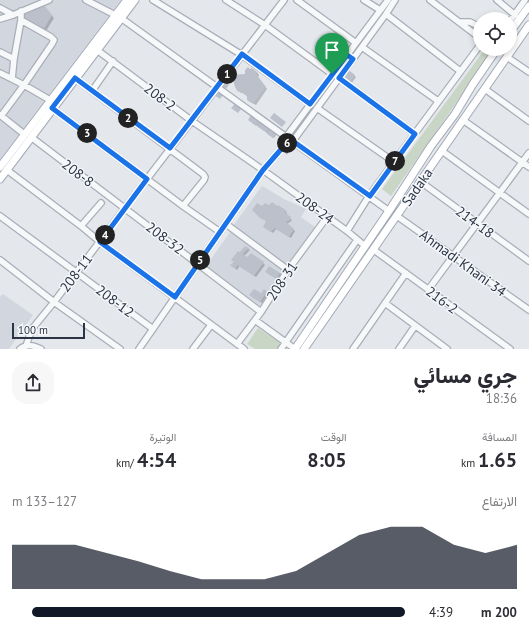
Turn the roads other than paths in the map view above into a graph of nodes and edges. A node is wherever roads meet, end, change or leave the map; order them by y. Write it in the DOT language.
graph roads {
  1 [pos="48,0"];
  2 [pos="86,0"];
  3 [pos="127,0"];
  4 [pos="134,0"];
  5 [pos="153,0"];
  6 [pos="226,0"];
  7 [pos="284,0"];
  8 [pos="296,0"];
  9 [pos="364,0"];
  10 [pos="388,0"];
  11 [pos="395,0"];
  12 [pos="430,0"];
  13 [pos="497,0"];
  14 [pos="525,0"];
  15 [pos="529,6"];
  16 [pos="0,8"];
  17 [pos="380,10"];
  18 [pos="21,11"];
  19 [pos="511,12"];
  20 [pos="517,12"];
  21 [pos="386,14"];
  22 [pos="13,15"];
  23 [pos="118,17"];
  24 [pos="0,19"];
  25 [pos="21,20"];
  26 [pos="459,22"];
  27 [pos="517,22"];
  28 [pos="473,24"];
  29 [pos="265,25"];
  30 [pos="529,25"];
  31 [pos="473,33"];
  32 [pos="356,43"];
  33 [pos="362,47"];
  34 [pos="97,50"];
  35 [pos="0,52"];
  36 [pos="473,53"];
  37 [pos="242,54"];
  38 [pos="347,55"];
  39 [pos="492,56"];
  40 [pos="507,57"];
  41 [pos="14,59"];
  42 [pos="353,59"];
  43 [pos="113,62"];
  44 [pos="460,71"];
  45 [pos="529,72"];
  46 [pos="0,73"];
  47 [pos="332,74"];
  48 [pos="75,78"];
  49 [pos="339,78"];
  50 [pos="12,79"];
  51 [pos="24,85"];
  52 [pos="217,87"];
  53 [pos="485,89"];
  54 [pos="92,91"];
  55 [pos="50,100"];
  56 [pos="438,101"];
  57 [pos="310,104"];
  58 [pos="52,108"];
  59 [pos="317,108"];
  60 [pos="0,116"];
  61 [pos="452,118"];
  62 [pos="192,121"];
  63 [pos="529,121"];
  64 [pos="462,122"];
  65 [pos="415,134"];
  66 [pos="28,136"];
  67 [pos="440,136"];
  68 [pos="290,139"];
  69 [pos="448,142"];
  70 [pos="170,148"];
  71 [pos="442,151"];
  72 [pos="529,153"];
  73 [pos="394,162"];
  74 [pos="522,162"];
  75 [pos="2,167"];
  76 [pos="529,167"];
  77 [pos="263,170"];
  78 [pos="0,179"];
  79 [pos="147,179"];
  80 [pos="421,182"];
  81 [pos="500,193"];
  82 [pos="370,196"];
  83 [pos="101,203"];
  84 [pos="183,206"];
  85 [pos="125,208"];
  86 [pos="389,211"];
  87 [pos="529,214"];
  88 [pos="0,216"];
  89 [pos="397,216"];
  90 [pos="327,217"];
  91 [pos="226,224"];
  92 [pos="477,224"];
  93 [pos="81,226"];
  94 [pos="348,231"];
  95 [pos="220,232"];
  96 [pos="357,240"];
  97 [pos="100,242"];
  98 [pos="365,246"];
  99 [pos="374,250"];
  100 [pos="454,256"];
  101 [pos="0,260"];
  102 [pos="529,261"];
  103 [pos="198,264"];
  104 [pos="288,270"];
  105 [pos="77,272"];
  106 [pos="406,273"];
  107 [pos="428,290"];
  108 [pos="175,297"];
  109 [pos="54,302"];
  110 [pos="385,303"];
  111 [pos="322,309"];
  112 [pos="529,310"];
  113 [pos="261,312"];
  114 [pos="329,314"];
  115 [pos="255,320"];
  116 [pos="314,320"];
  117 [pos="322,324"];
  118 [pos="211,325"];
  119 [pos="415,326"];
  120 [pos="153,329"];
  121 [pos="286,342"];
  122 [pos="26,346"];
  123 [pos="241,348"];
  124 [pos="444,348"];
  125 [pos="20,349"];
  126 [pos="41,349"];
  127 [pos="120,349"];
  128 [pos="139,349"];
  129 [pos="193,349"];
  130 [pos="281,349"];
  131 [pos="295,349"];
  132 [pos="304,349"];
  133 [pos="353,349"];
  134 [pos="399,349"];
  135 [pos="510,349"];
  1 -- 18 [label="street"];
  2 -- 23 [label="street"];
  3 -- 23 [label="main road"];
  4 -- 23 [label="main road"];
  5 -- 37 [label="street"];
  6 -- 29 [label="street"];
  7 -- 29 [label="street, 208-11"];
  8 -- 32 [label="street"];
  9 -- 17 [label="street"];
  10 -- 17 [label="street"];
  11 -- 21 [label="street"];
  12 -- 26 [label="street"];
  13 -- 19 [label="street"];
  14 -- 20 [label="street"];
  15 -- 27 [label="main road"];
  16 -- 22 [label="street"];
  17 -- 32 [label="street"];
  18 -- 22 [label="street"];
  18 -- 25 [label="street"];
  21 -- 33 [label="street"];
  21 -- 44 [label="street"];
  22 -- 24 [label="street"];
  23 -- 34 [label="main road"];
  23 -- 52 [label="street"];
  23 -- 55 [label="main road"];
  25 -- 41 [label="street"];
  25 -- 51 [label="street"];
  26 -- 28 [label="street"];
  26 -- 31 [label="street"];
  29 -- 37 [label="street, 208-11"];
  29 -- 47 [label="street"];
  30 -- 40 [label="main road, Sadaka"];
  32 -- 38 [label="street"];
  33 -- 42 [label="street"];
  33 -- 56 [label="street"];
  34 -- 43 [label="street, 208-2"];
  34 -- 48 [label="main road"];
  35 -- 41 [label="street"];
  36 -- 44 [label="street"];
  37 -- 52 [label="street, 208-11"];
  37 -- 57 [label="street"];
  38 -- 42 [label="street"];
  38 -- 47 [label="street"];
  39 -- 61 [label="main road, Sadaka"];
  40 -- 45 [label="street"];
  40 -- 53 [label="main road, Sadaka"];
  41 -- 50 [label="street"];
  42 -- 49 [label="street"];
  43 -- 54 [label="street"];
  43 -- 62 [label="street, 208-2"];
  44 -- 56 [label="street"];
  46 -- 50 [label="street"];
  47 -- 57 [label="street"];
  48 -- 54 [label="street"];
  48 -- 58 [label="main road"];
  49 -- 59 [label="street"];
  49 -- 65 [label="street"];
  50 -- 51 [label="street"];
  51 -- 55 [label="street"];
  51 -- 60 [label="street"];
  52 -- 62 [label="street, 208-11"];
  52 -- 68 [label="street"];
  53 -- 63 [label="street"];
  53 -- 64 [label="main road, Sadaka"];
  54 -- 70 [label="street"];
  55 -- 66 [label="main road"];
  56 -- 65 [label="street"];
  57 -- 68 [label="street"];
  58 -- 66 [label="main road"];
  58 -- 79 [label="street"];
  59 -- 68 [label="street"];
  59 -- 73 [label="street"];
  60 -- 66 [label="street, 208-8"];
  61 -- 64 [label="main road"];
  61 -- 67 [label="main road, Sadaka"];
  62 -- 70 [label="street, 208-11"];
  62 -- 77 [label="street, 208-2"];
  64 -- 69 [label="main road, Sadaka"];
  64 -- 74 [label="street"];
  65 -- 73 [label="street"];
  66 -- 75 [label="main road"];
  66 -- 85 [label="street, 208-8"];
  67 -- 69 [label="main road"];
  67 -- 86 [label="main road, Sadaka"];
  68 -- 77 [label="street"];
  68 -- 82 [label="street"];
  69 -- 71 [label="main road, Sadaka"];
  70 -- 79 [label="street, 208-11"];
  70 -- 84 [label="street"];
  71 -- 80 [label="main road, Sadaka"];
  71 -- 81 [label="street"];
  72 -- 74 [label="street"];
  73 -- 82 [label="street"];
  74 -- 76 [label="street"];
  74 -- 81 [label="street"];
  75 -- 78 [label="main road"];
  75 -- 93 [label="street"];
  77 -- 90 [label="street, 208-24"];
  77 -- 91 [label="street"];
  79 -- 84 [label="street"];
  79 -- 85 [label="street, 208-11"];
  80 -- 89 [label="main road, Sadaka"];
  80 -- 92 [label="street, 214-18"];
  81 -- 87 [label="street"];
  81 -- 92 [label="street"];
  82 -- 86 [label="street"];
  82 -- 94 [label="street"];
  83 -- 93 [label="street"];
  84 -- 95 [label="street"];
  85 -- 97 [label="street, 208-11"];
  85 -- 103 [label="street, 208-32"];
  86 -- 98 [label="main road, Sadaka"];
  88 -- 105 [label="street, 208-12"];
  89 -- 99 [label="main road, Sadaka"];
  89 -- 100 [label="street, Ahmadi Khani 34"];
  90 -- 94 [label="street, 208-24"];
  90 -- 104 [label="street, 208-31"];
  91 -- 95 [label="street"];
  91 -- 104 [label="street"];
  92 -- 100 [label="street"];
  92 -- 102 [label="street, 214-18"];
  93 -- 97 [label="street"];
  94 -- 96 [label="street, 208-24"];
  95 -- 103 [label="street"];
  96 -- 98 [label="street, 208-24"];
  96 -- 121 [label="street"];
  97 -- 105 [label="street, 208-11"];
  97 -- 108 [label="street"];
  98 -- 111 [label="main road, Sadaka"];
  99 -- 106 [label="street, 216-2"];
  99 -- 114 [label="main road, Sadaka"];
  100 -- 107 [label="street"];
  100 -- 112 [label="street, Ahmadi Khani 34"];
  101 -- 109 [label="street"];
  103 -- 108 [label="street"];
  103 -- 113 [label="street, 208-32"];
  104 -- 113 [label="street, 208-31"];
  105 -- 109 [label="street, 208-11"];
  105 -- 120 [label="street, 208-12"];
  106 -- 107 [label="street, 216-2"];
  106 -- 110 [label="street"];
  107 -- 135 [label="street, 216-2"];
  108 -- 118 [label="street"];
  108 -- 120 [label="street"];
  109 -- 122 [label="street, 208-11"];
  109 -- 127 [label="street"];
  110 -- 119 [label="street"];
  110 -- 133 [label="street"];
  111 -- 114 [label="main road"];
  111 -- 116 [label="main road, Sadaka"];
  113 -- 115 [label="street, 208-31"];
  114 -- 117 [label="main road, Sadaka"];
  115 -- 121 [label="street"];
  115 -- 123 [label="street, 208-31"];
  116 -- 117 [label="main road"];
  116 -- 131 [label="main road, Sadaka"];
  117 -- 132 [label="main road, Sadaka"];
  118 -- 123 [label="street"];
  118 -- 129 [label="street"];
  119 -- 124 [label="street"];
  119 -- 134 [label="street"];
  120 -- 128 [label="street"];
  121 -- 130 [label="street"];
  121 -- 131 [label="street"];
  122 -- 125 [label="street"];
  122 -- 126 [label="street"];
}
